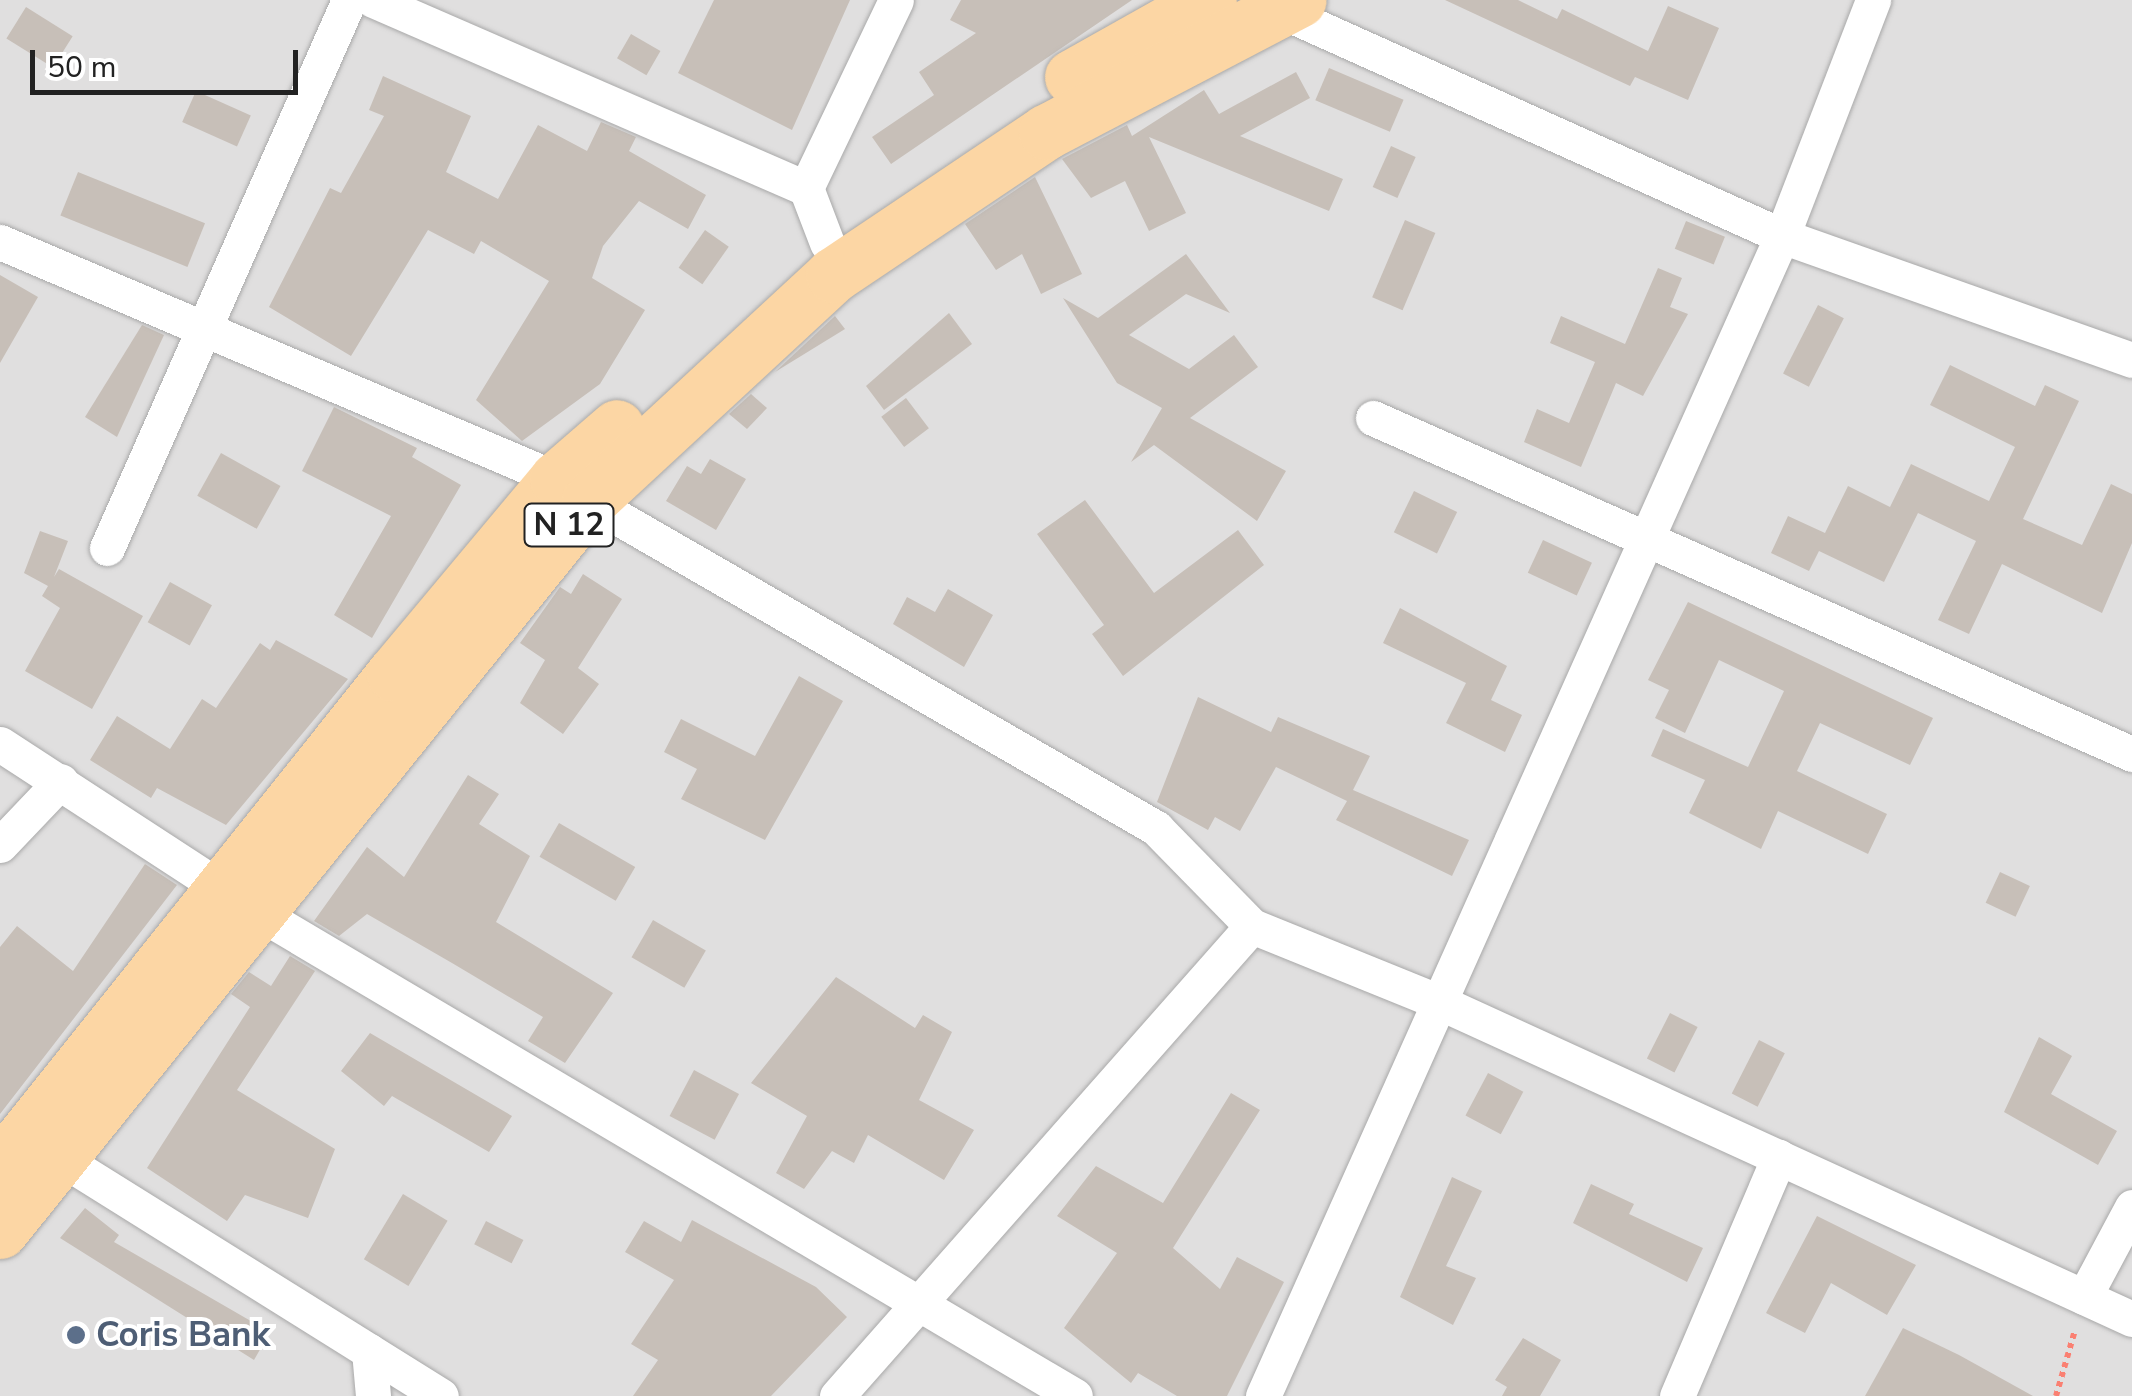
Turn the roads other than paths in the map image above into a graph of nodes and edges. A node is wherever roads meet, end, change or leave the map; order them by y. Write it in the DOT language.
graph roads {
  1 [pos="349,0"];
  2 [pos="373,0"];
  3 [pos="896,0"];
  4 [pos="1209,0"];
  5 [pos="1872,0"];
  6 [pos="1289,5"];
  7 [pos="806,188"];
  8 [pos="1782,236"];
  9 [pos="0,242"];
  10 [pos="827,243"];
  11 [pos="203,330"];
  12 [pos="2132,360"];
  13 [pos="1373,418"];
  14 [pos="573,490"];
  15 [pos="1650,537"];
  16 [pos="107,548"];
  17 [pos="0,744"];
  18 [pos="2132,754"];
  19 [pos="61,781"];
  20 [pos="0,845"];
  21 [pos="241,899"];
  22 [pos="1252,926"];
  23 [pos="1439,1002"];
  24 [pos="1779,1157"];
  25 [pos="60,1158"];
  26 [pos="0,1167"];
  27 [pos="2132,1207"];
  28 [pos="0,1230"];
  29 [pos="2084,1297"];
  30 [pos="915,1300"];
  31 [pos="2132,1319"];
  32 [pos="369,1351"];
  33 [pos="373,1396"];
  34 [pos="441,1396"];
  35 [pos="837,1396"];
  36 [pos="1074,1396"];
  37 [pos="1263,1396"];
  38 [pos="1677,1396"];
  1 -- 11 [label="street"];
  2 -- 7 [label="street"];
  3 -- 7 [label="street"];
  4 -- 10 [label="main road, N 12"];
  5 -- 8 [label="street"];
  6 -- 8 [label="street"];
  6 -- 14 [label="main road, N 12"];
  7 -- 10 [label="street"];
  8 -- 12 [label="street"];
  8 -- 15 [label="street"];
  9 -- 11 [label="street"];
  10 -- 14 [label="main road, N 12"];
  11 -- 14 [label="street"];
  11 -- 16 [label="street"];
  13 -- 15 [label="street"];
  14 -- 21 [label="main road, N 12"];
  14 -- 22 [label="street"];
  15 -- 18 [label="street"];
  15 -- 23 [label="street"];
  17 -- 19 [label="street"];
  19 -- 20 [label="street"];
  19 -- 21 [label="street"];
  21 -- 25 [label="main road, N 12"];
  21 -- 26 [label="main road, N 12"];
  21 -- 30 [label="street"];
  22 -- 23 [label="street"];
  22 -- 30 [label="street"];
  23 -- 24 [label="street"];
  23 -- 37 [label="street"];
  24 -- 29 [label="street"];
  24 -- 38 [label="street"];
  25 -- 28 [label="main road, N 12"];
  25 -- 32 [label="street"];
  27 -- 29 [label="street"];
  29 -- 31 [label="street"];
  30 -- 35 [label="street"];
  30 -- 36 [label="street"];
  32 -- 33 [label="street"];
  32 -- 34 [label="street"];
}
